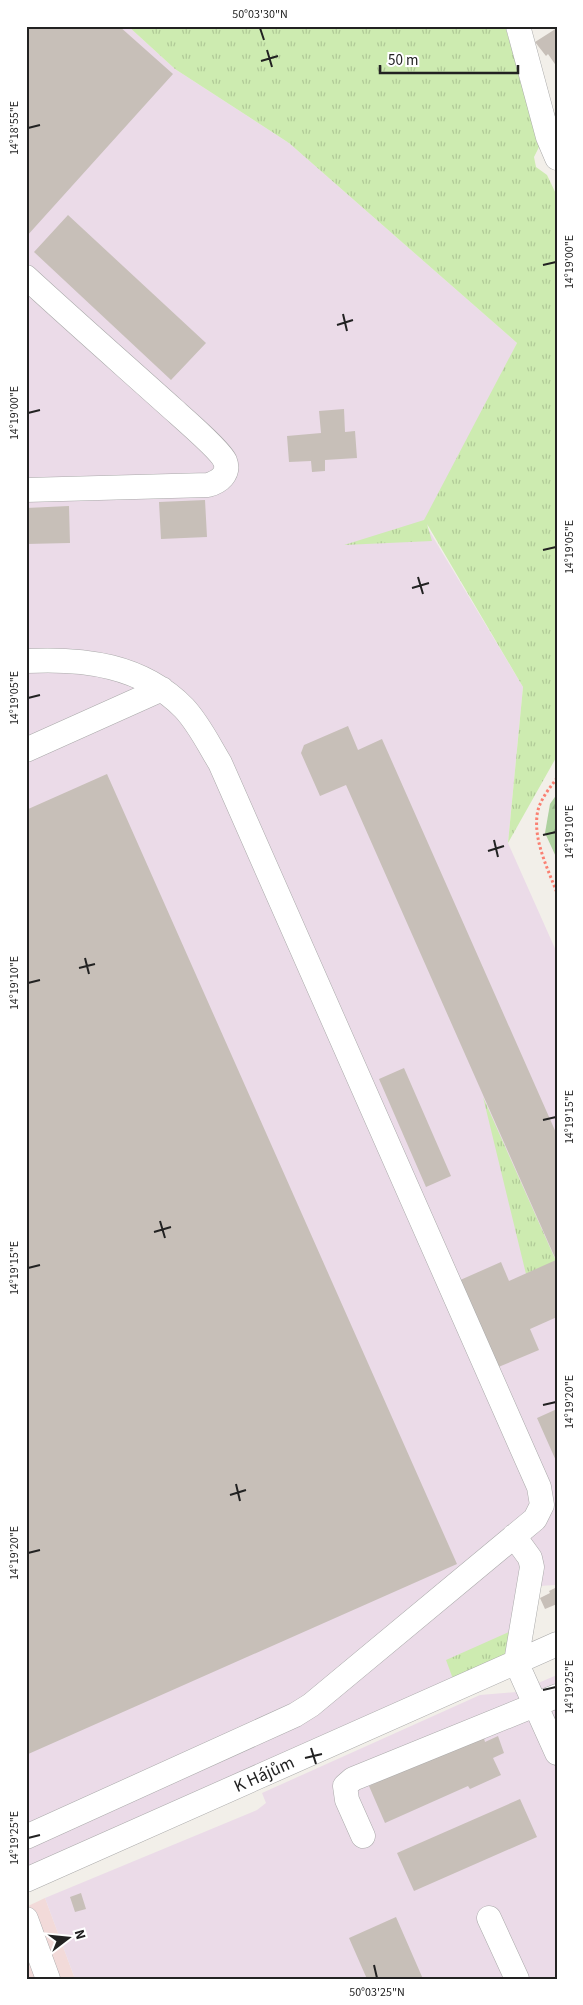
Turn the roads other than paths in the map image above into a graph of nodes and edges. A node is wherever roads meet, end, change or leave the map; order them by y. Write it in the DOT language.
graph roads {
  1 [pos="518,26"];
  2 [pos="557,158"];
  3 [pos="26,278"];
  4 [pos="28,488"];
  5 [pos="26,661"];
  6 [pos="162,690"];
  7 [pos="26,750"];
  8 [pos="514,1536"];
  9 [pos="557,1644"];
  10 [pos="516,1662"];
  11 [pos="557,1696"];
  12 [pos="535,1705"];
  13 [pos="557,1753"];
  14 [pos="364,1836"];
  15 [pos="26,1837"];
  16 [pos="26,1880"];
  17 [pos="490,1918"];
  18 [pos="26,1919"];
  19 [pos="48,1979"];
  20 [pos="517,1979"];
  1 -- 2 [label="street"];
  3 -- 4 [label="street"];
  5 -- 6 [label="street"];
  6 -- 7 [label="street"];
  6 -- 8 [label="street"];
  8 -- 10 [label="street"];
  8 -- 15 [label="street"];
  9 -- 10 [label="street, K Hájům"];
  10 -- 12 [label="street"];
  10 -- 16 [label="street, K Hájům"];
  11 -- 12 [label="street"];
  12 -- 13 [label="street"];
  12 -- 14 [label="street"];
  17 -- 20 [label="street"];
  18 -- 19 [label="street"];
}
